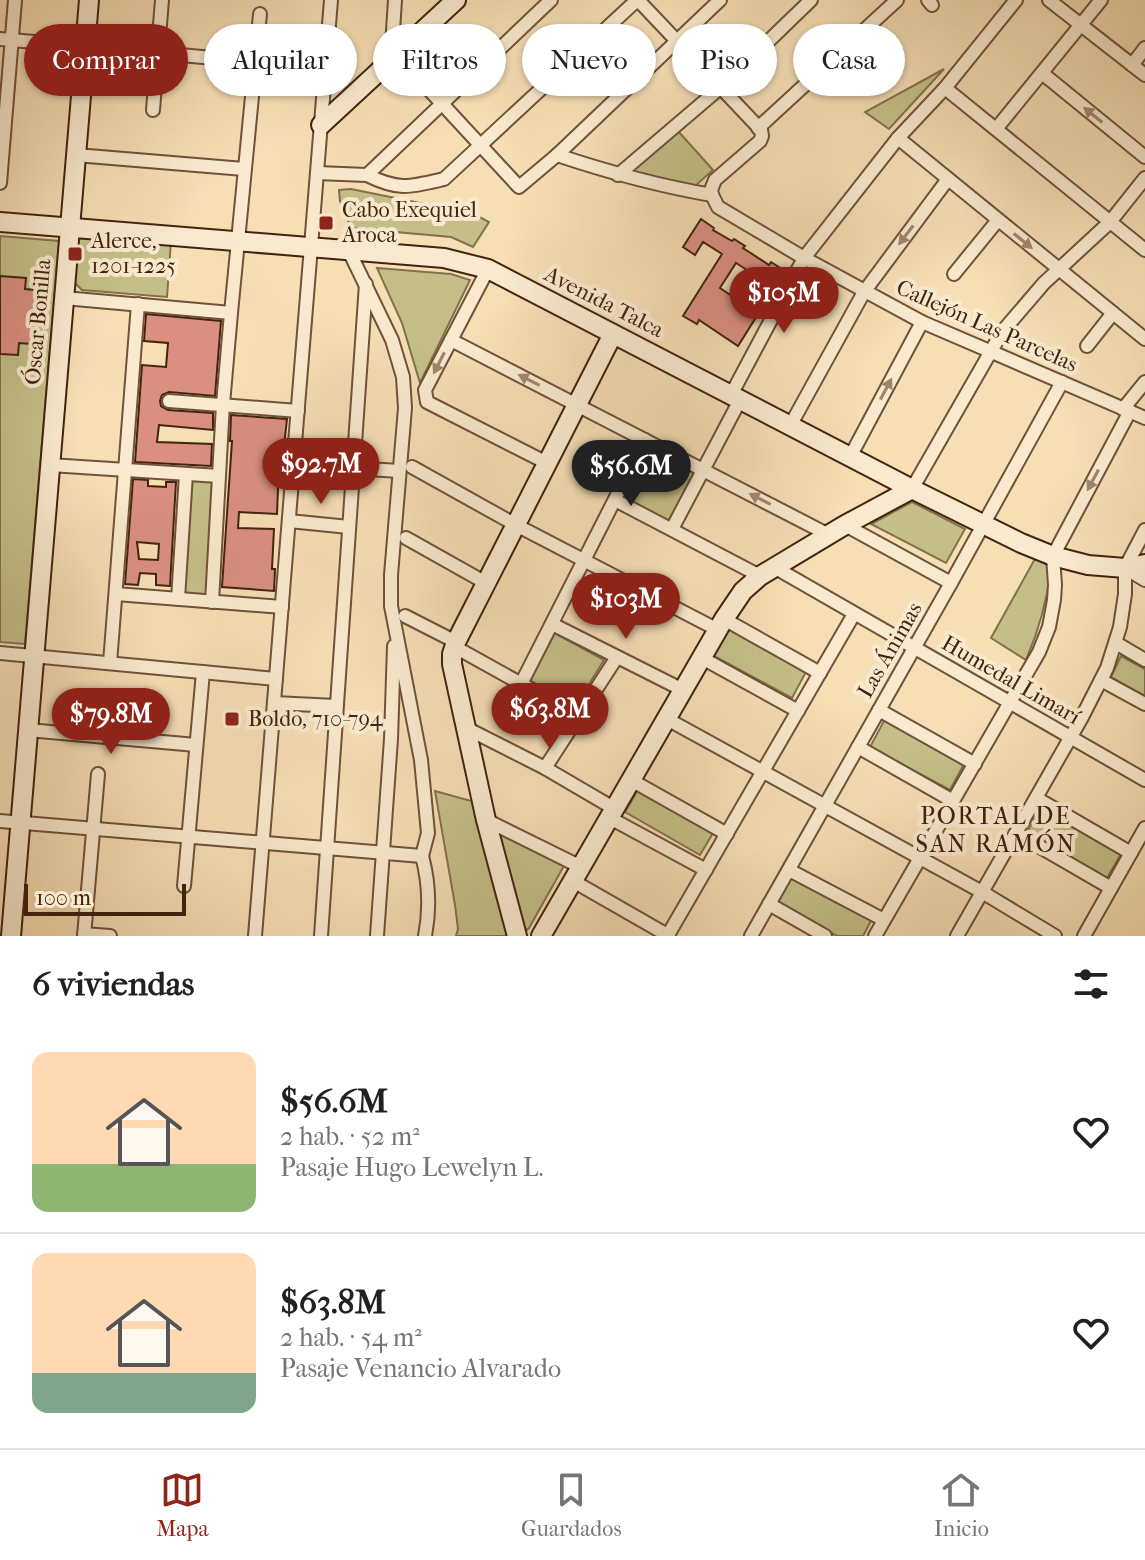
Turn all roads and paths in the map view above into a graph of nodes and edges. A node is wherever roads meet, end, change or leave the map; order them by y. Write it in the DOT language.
graph roads {
  1 [pos="15,0"];
  2 [pos="89,0"];
  3 [pos="162,0"];
  4 [pos="331,0"];
  5 [pos="395,0"];
  6 [pos="456,0"];
  7 [pos="551,0"];
  8 [pos="637,0"];
  9 [pos="720,0"];
  10 [pos="811,0"];
  11 [pos="897,0"];
  12 [pos="1016,0"];
  13 [pos="1049,0"];
  14 [pos="1101,0"];
  15 [pos="260,14"];
  16 [pos="87,24"];
  17 [pos="160,24"];
  18 [pos="259,24"];
  19 [pos="329,24"];
  20 [pos="395,24"];
  21 [pos="430,24"];
  22 [pos="694,24"];
  23 [pos="1081,25"];
  24 [pos="777,33"];
  25 [pos="672,37"];
  26 [pos="6,40"];
  27 [pos="672,45"];
  28 [pos="1145,48"];
  29 [pos="1132,65"];
  30 [pos="1042,73"];
  31 [pos="1145,75"];
  32 [pos="373,77"];
  33 [pos="945,88"];
  34 [pos="81,96"];
  35 [pos="154,96"];
  36 [pos="252,96"];
  37 [pos="324,96"];
  38 [pos="433,96"];
  39 [pos="711,96"];
  40 [pos="728,96"];
  41 [pos="442,105"];
  42 [pos="153,110"];
  43 [pos="321,125"];
  44 [pos="758,128"];
  45 [pos="996,129"];
  46 [pos="898,138"];
  47 [pos="480,146"];
  48 [pos="76,155"];
  49 [pos="557,155"];
  50 [pos="1145,157"];
  51 [pos="244,169"];
  52 [pos="317,173"];
  53 [pos="367,175"];
  54 [pos="618,175"];
  55 [pos="1145,178"];
  56 [pos="948,179"];
  57 [pos="0,183"];
  58 [pos="712,195"];
  59 [pos="998,220"];
  60 [pos="0,222"];
  61 [pos="1110,222"];
  62 [pos="70,227"];
  63 [pos="237,241"];
  64 [pos="311,248"];
  65 [pos="1145,250"];
  66 [pos="349,251"];
  67 [pos="804,258"];
  68 [pos="488,269"];
  69 [pos="1058,270"];
  70 [pos="954,274"];
  71 [pos="366,284"];
  72 [pos="864,292"];
  73 [pos="64,298"];
  74 [pos="138,304"];
  75 [pos="231,313"];
  76 [pos="1113,313"];
  77 [pos="922,322"];
  78 [pos="613,334"];
  79 [pos="1145,339"];
  80 [pos="451,340"];
  81 [pos="1087,346"];
  82 [pos="990,351"];
  83 [pos="1062,382"];
  84 [pos="1145,382"];
  85 [pos="736,398"];
  86 [pos="169,401"];
  87 [pos="223,404"];
  88 [pos="577,405"];
  89 [pos="1127,410"];
  90 [pos="298,411"];
  91 [pos="1145,418"];
  92 [pos="790,426"];
  93 [pos="645,440"];
  94 [pos="850,457"];
  95 [pos="547,463"];
  96 [pos="50,465"];
  97 [pos="412,467"];
  98 [pos="353,468"];
  99 [pos="125,470"];
  100 [pos="704,470"];
  101 [pos="399,471"];
  102 [pos="186,474"];
  103 [pos="219,476"];
  104 [pos="912,489"];
  105 [pos="615,500"];
  106 [pos="289,521"];
  107 [pos="982,524"];
  108 [pos="516,525"];
  109 [pos="349,527"];
  110 [pos="672,529"];
  111 [pos="837,530"];
  112 [pos="1145,530"];
  113 [pos="406,538"];
  114 [pos="1053,556"];
  115 [pos="583,560"];
  116 [pos="1145,564"];
  117 [pos="1125,568"];
  118 [pos="767,572"];
  119 [pos="1145,580"];
  120 [pos="486,583"];
  121 [pos="951,583"];
  122 [pos="116,594"];
  123 [pos="178,599"];
  124 [pos="212,602"];
  125 [pos="282,607"];
  126 [pos="854,614"];
  127 [pos="400,620"];
  128 [pos="552,624"];
  129 [pos="721,624"];
  130 [pos="1116,643"];
  131 [pos="455,644"];
  132 [pos="915,648"];
  133 [pos="0,653"];
  134 [pos="34,656"];
  135 [pos="617,657"];
  136 [pos="702,658"];
  137 [pos="1145,660"];
  138 [pos="110,663"];
  139 [pos="203,672"];
  140 [pos="820,673"];
  141 [pos="276,679"];
  142 [pos="1101,680"];
  143 [pos="521,684"];
  144 [pos="683,690"];
  145 [pos="274,703"];
  146 [pos="1010,703"];
  147 [pos="1145,704"];
  148 [pos="336,706"];
  149 [pos="879,710"];
  150 [pos="798,711"];
  151 [pos="579,716"];
  152 [pos="667,719"];
  153 [pos="466,728"];
  154 [pos="28,730"];
  155 [pos="1070,737"];
  156 [pos="196,745"];
  157 [pos="858,747"];
  158 [pos="975,764"];
  159 [pos="545,768"];
  160 [pos="763,772"];
  161 [pos="98,774"];
  162 [pos="631,780"];
  163 [pos="1145,780"];
  164 [pos="1036,798"];
  165 [pos="953,801"];
  166 [pos="824,806"];
  167 [pos="612,813"];
  168 [pos="486,820"];
  169 [pos="0,821"];
  170 [pos="20,822"];
  171 [pos="93,828"];
  172 [pos="1145,828"];
  173 [pos="1016,833"];
  174 [pos="727,834"];
  175 [pos="188,837"];
  176 [pos="262,843"];
  177 [pos="327,848"];
  178 [pos="384,853"];
  179 [pos="1131,853"];
  180 [pos="422,856"];
  181 [pos="920,858"];
  182 [pos="706,870"];
  183 [pos="789,870"];
  184 [pos="577,874"];
  185 [pos="184,886"];
  186 [pos="1111,888"];
  187 [pos="982,892"];
  188 [pos="769,904"];
  189 [pos="884,920"];
  190 [pos="84,935"];
  191 [pos="11,936"];
  192 [pos="110,936"];
  193 [pos="255,936"];
  194 [pos="321,936"];
  195 [pos="377,936"];
  196 [pos="425,936"];
  197 [pos="517,936"];
  198 [pos="541,936"];
  199 [pos="668,936"];
  200 [pos="751,936"];
  201 [pos="825,936"];
  202 [pos="875,936"];
  203 [pos="957,936"];
  204 [pos="1055,936"];
  205 [pos="1084,936"];
  1 -- 26 [label="street"];
  2 -- 16 [label="street, Óscar Bonilla"];
  3 -- 17 [label="street"];
  4 -- 19 [label="street"];
  5 -- 20 [label="street"];
  6 -- 21 [label="street"];
  7 -- 41 [label="street"];
  8 -- 25 [label="street"];
  8 -- 47 [label="street"];
  9 -- 22 [label="street"];
  10 -- 24 [label="street"];
  11 -- 44 [label="street"];
  12 -- 33 [label="street"];
  13 -- 23 [label="street"];
  14 -- 23 [label="street"];
  15 -- 18 [label="street"];
  23 -- 29 [label="street"];
  23 -- 30 [label="street"];
  26 -- 57 [label="street"];
  27 -- 49 [label="street"];
  28 -- 29 [label="street"];
  29 -- 31 [label="street"];
  30 -- 45 [label="street"];
  50 -- 30 [label="street, one-way"];
  32 -- 43 [label="street"];
  33 -- 45 [label="street"];
  33 -- 46 [label="street"];
  34 -- 48 [label="street, Óscar Bonilla"];
  35 -- 42 [label="street"];
  36 -- 51 [label="street"];
  37 -- 43 [label="street"];
  38 -- 41 [label="street"];
  39 -- 54 [label="street"];
  40 -- 44 [label="street"];
  41 -- 47 [label="street"];
  41 -- 53 [label="street"];
  43 -- 52 [label="street"];
  44 -- 58 [label="street"];
  45 -- 61 [label="street"];
  46 -- 56 [label="street"];
  46 -- 67 [label="street"];
  47 -- 49 [label="street"];
  47 -- 53 [label="street"];
  48 -- 51 [label="street"];
  48 -- 62 [label="street, Óscar Bonilla"];
  49 -- 54 [label="street"];
  51 -- 63 [label="street"];
  52 -- 53 [label="street"];
  52 -- 64 [label="street"];
  54 -- 58 [label="street"];
  55 -- 61 [label="street"];
  56 -- 59 [label="street"];
  56 -- 72 [label="street, one-way"];
  58 -- 67 [label="street, Callejón Las Parcelas"];
  59 -- 69 [label="street, one-way"];
  59 -- 70 [label="street"];
  60 -- 62 [label="street, Avenida Talca"];
  61 -- 65 [label="street"];
  61 -- 69 [label="street"];
  62 -- 63 [label="street, Avenida Talca"];
  62 -- 73 [label="street, Óscar Bonilla"];
  63 -- 64 [label="street, Avenida Talca"];
  63 -- 75 [label="street"];
  64 -- 66 [label="street, Avenida Talca"];
  64 -- 90 [label="street"];
  66 -- 68 [label="street, Avenida Talca"];
  66 -- 71 [label="street"];
  67 -- 72 [label="street, Callejón Las Parcelas"];
  67 -- 85 [label="street"];
  68 -- 78 [label="street, Avenida Talca"];
  68 -- 80 [label="street"];
  69 -- 76 [label="street"];
  69 -- 82 [label="street"];
  71 -- 98 [label="street"];
  71 -- 101 [label="street"];
  72 -- 77 [label="street, Callejón Las Parcelas"];
  72 -- 92 [label="street"];
  73 -- 74 [label="street"];
  73 -- 96 [label="street, Óscar Bonilla"];
  74 -- 75 [label="street"];
  74 -- 99 [label="street"];
  75 -- 87 [label="street"];
  76 -- 79 [label="street"];
  76 -- 81 [label="street"];
  77 -- 82 [label="street, Callejón Las Parcelas"];
  94 -- 77 [label="street, one-way"];
  78 -- 85 [label="street, Avenida Talca"];
  78 -- 88 [label="street"];
  88 -- 80 [label="street, one-way"];
  80 -- 95 [label="street, one-way"];
  82 -- 83 [label="street, Callejón Las Parcelas"];
  82 -- 104 [label="street"];
  83 -- 89 [label="street, Callejón Las Parcelas"];
  83 -- 107 [label="street, Las Ánimas"];
  84 -- 89 [label="street"];
  85 -- 92 [label="street, Avenida Talca"];
  85 -- 100 [label="street"];
  86 -- 87 [label="street"];
  87 -- 90 [label="street"];
  87 -- 103 [label="street"];
  88 -- 93 [label="street"];
  88 -- 95 [label="street"];
  89 -- 91 [label="street, Callejón Las Parcelas"];
  89 -- 114 [label="street, one-way"];
  90 -- 106 [label="street"];
  92 -- 94 [label="street, Avenida Talca"];
  93 -- 100 [label="street"];
  93 -- 105 [label="street"];
  94 -- 104 [label="street, Avenida Talca"];
  95 -- 108 [label="street"];
  96 -- 99 [label="street"];
  96 -- 134 [label="street, Óscar Bonilla"];
  97 -- 108 [label="street"];
  98 -- 101 [label="street"];
  98 -- 109 [label="street"];
  99 -- 102 [label="street"];
  99 -- 122 [label="street"];
  100 -- 110 [label="street"];
  111 -- 100 [label="street, one-way"];
  101 -- 127 [label="street"];
  102 -- 103 [label="street"];
  102 -- 123 [label="street"];
  103 -- 124 [label="street"];
  104 -- 107 [label="street, Avenida Talca"];
  104 -- 111 [label="street"];
  105 -- 110 [label="street, Humedal Limarí"];
  105 -- 115 [label="street"];
  106 -- 109 [label="street"];
  106 -- 125 [label="street"];
  107 -- 114 [label="street, Avenida Talca"];
  107 -- 121 [label="street, Las Ánimas"];
  108 -- 115 [label="street"];
  108 -- 120 [label="street"];
  109 -- 148 [label="street"];
  110 -- 118 [label="street, Humedal Limarí"];
  111 -- 118 [label="street"];
  111 -- 121 [label="street"];
  112 -- 117 [label="street"];
  113 -- 120 [label="street"];
  114 -- 117 [label="street, Avenida Talca"];
  114 -- 146 [label="street"];
  115 -- 128 [label="street"];
  115 -- 129 [label="street"];
  116 -- 117 [label="street, Avenida Talca"];
  117 -- 119 [label="street"];
  117 -- 130 [label="street"];
  118 -- 126 [label="street, Humedal Limarí"];
  118 -- 129 [label="street"];
  120 -- 131 [label="street"];
  121 -- 132 [label="street, Las Ánimas"];
  122 -- 123 [label="street"];
  122 -- 138 [label="street"];
  123 -- 124 [label="street"];
  124 -- 125 [label="street"];
  125 -- 141 [label="street"];
  126 -- 132 [label="street, Humedal Limarí"];
  126 -- 140 [label="street"];
  127 -- 131 [label="street"];
  127 -- 178 [label="street"];
  127 -- 180 [label="street"];
  128 -- 135 [label="street"];
  128 -- 143 [label="street"];
  129 -- 136 [label="street"];
  129 -- 140 [label="street"];
  130 -- 137 [label="street"];
  130 -- 142 [label="street"];
  131 -- 143 [label="street"];
  131 -- 153 [label="street"];
  132 -- 146 [label="street, Humedal Limarí"];
  132 -- 149 [label="street, Las Ánimas"];
  133 -- 134 [label="street"];
  134 -- 138 [label="street"];
  134 -- 154 [label="street, Óscar Bonilla"];
  135 -- 144 [label="street"];
  135 -- 151 [label="street"];
  136 -- 144 [label="street"];
  136 -- 150 [label="street"];
  138 -- 139 [label="street"];
  139 -- 141 [label="street"];
  139 -- 156 [label="street"];
  140 -- 150 [label="street"];
  141 -- 145 [label="street"];
  142 -- 147 [label="street"];
  142 -- 155 [label="street"];
  143 -- 151 [label="street"];
  144 -- 152 [label="street"];
  145 -- 148 [label="street"];
  145 -- 176 [label="street"];
  146 -- 155 [label="street, Humedal Limarí"];
  146 -- 158 [label="street"];
  148 -- 177 [label="street"];
  149 -- 157 [label="street, Las Ánimas"];
  149 -- 158 [label="street"];
  150 -- 160 [label="street"];
  151 -- 159 [label="street"];
  152 -- 160 [label="street"];
  152 -- 162 [label="street"];
  153 -- 159 [label="street"];
  153 -- 168 [label="street"];
  154 -- 156 [label="street"];
  154 -- 170 [label="street, Óscar Bonilla"];
  155 -- 163 [label="street, Humedal Limarí"];
  155 -- 164 [label="street"];
  156 -- 175 [label="street"];
  157 -- 165 [label="street"];
  157 -- 166 [label="street, Las Ánimas"];
  158 -- 165 [label="street"];
  159 -- 167 [label="street"];
  160 -- 166 [label="street"];
  160 -- 174 [label="street"];
  161 -- 171 [label="street"];
  162 -- 167 [label="street"];
  162 -- 174 [label="street"];
  164 -- 173 [label="street"];
  164 -- 179 [label="street"];
  165 -- 181 [label="street"];
  166 -- 181 [label="street"];
  166 -- 183 [label="street, Las Ánimas"];
  167 -- 182 [label="street"];
  167 -- 184 [label="street"];
  168 -- 184 [label="street"];
  168 -- 197 [label="street"];
  169 -- 170 [label="street"];
  170 -- 171 [label="street"];
  170 -- 191 [label="street, Óscar Bonilla"];
  171 -- 175 [label="street"];
  171 -- 190 [label="street"];
  172 -- 179 [label="street"];
  173 -- 186 [label="street"];
  173 -- 187 [label="street"];
  174 -- 182 [label="street"];
  175 -- 176 [label="street"];
  175 -- 185 [label="street"];
  176 -- 177 [label="street"];
  176 -- 193 [label="street"];
  177 -- 178 [label="street"];
  177 -- 194 [label="street"];
  178 -- 180 [label="street"];
  178 -- 195 [label="street"];
  179 -- 186 [label="street"];
  180 -- 196 [label="street"];
  181 -- 187 [label="street"];
  181 -- 189 [label="street"];
  182 -- 199 [label="street"];
  183 -- 188 [label="street, Las Ánimas"];
  183 -- 189 [label="street"];
  184 -- 198 [label="street"];
  184 -- 199 [label="street"];
  186 -- 205 [label="street"];
  187 -- 203 [label="street"];
  187 -- 204 [label="street"];
  188 -- 200 [label="street, Las Ánimas"];
  188 -- 201 [label="street"];
  189 -- 202 [label="street"];
  190 -- 192 [label="street"];
}
